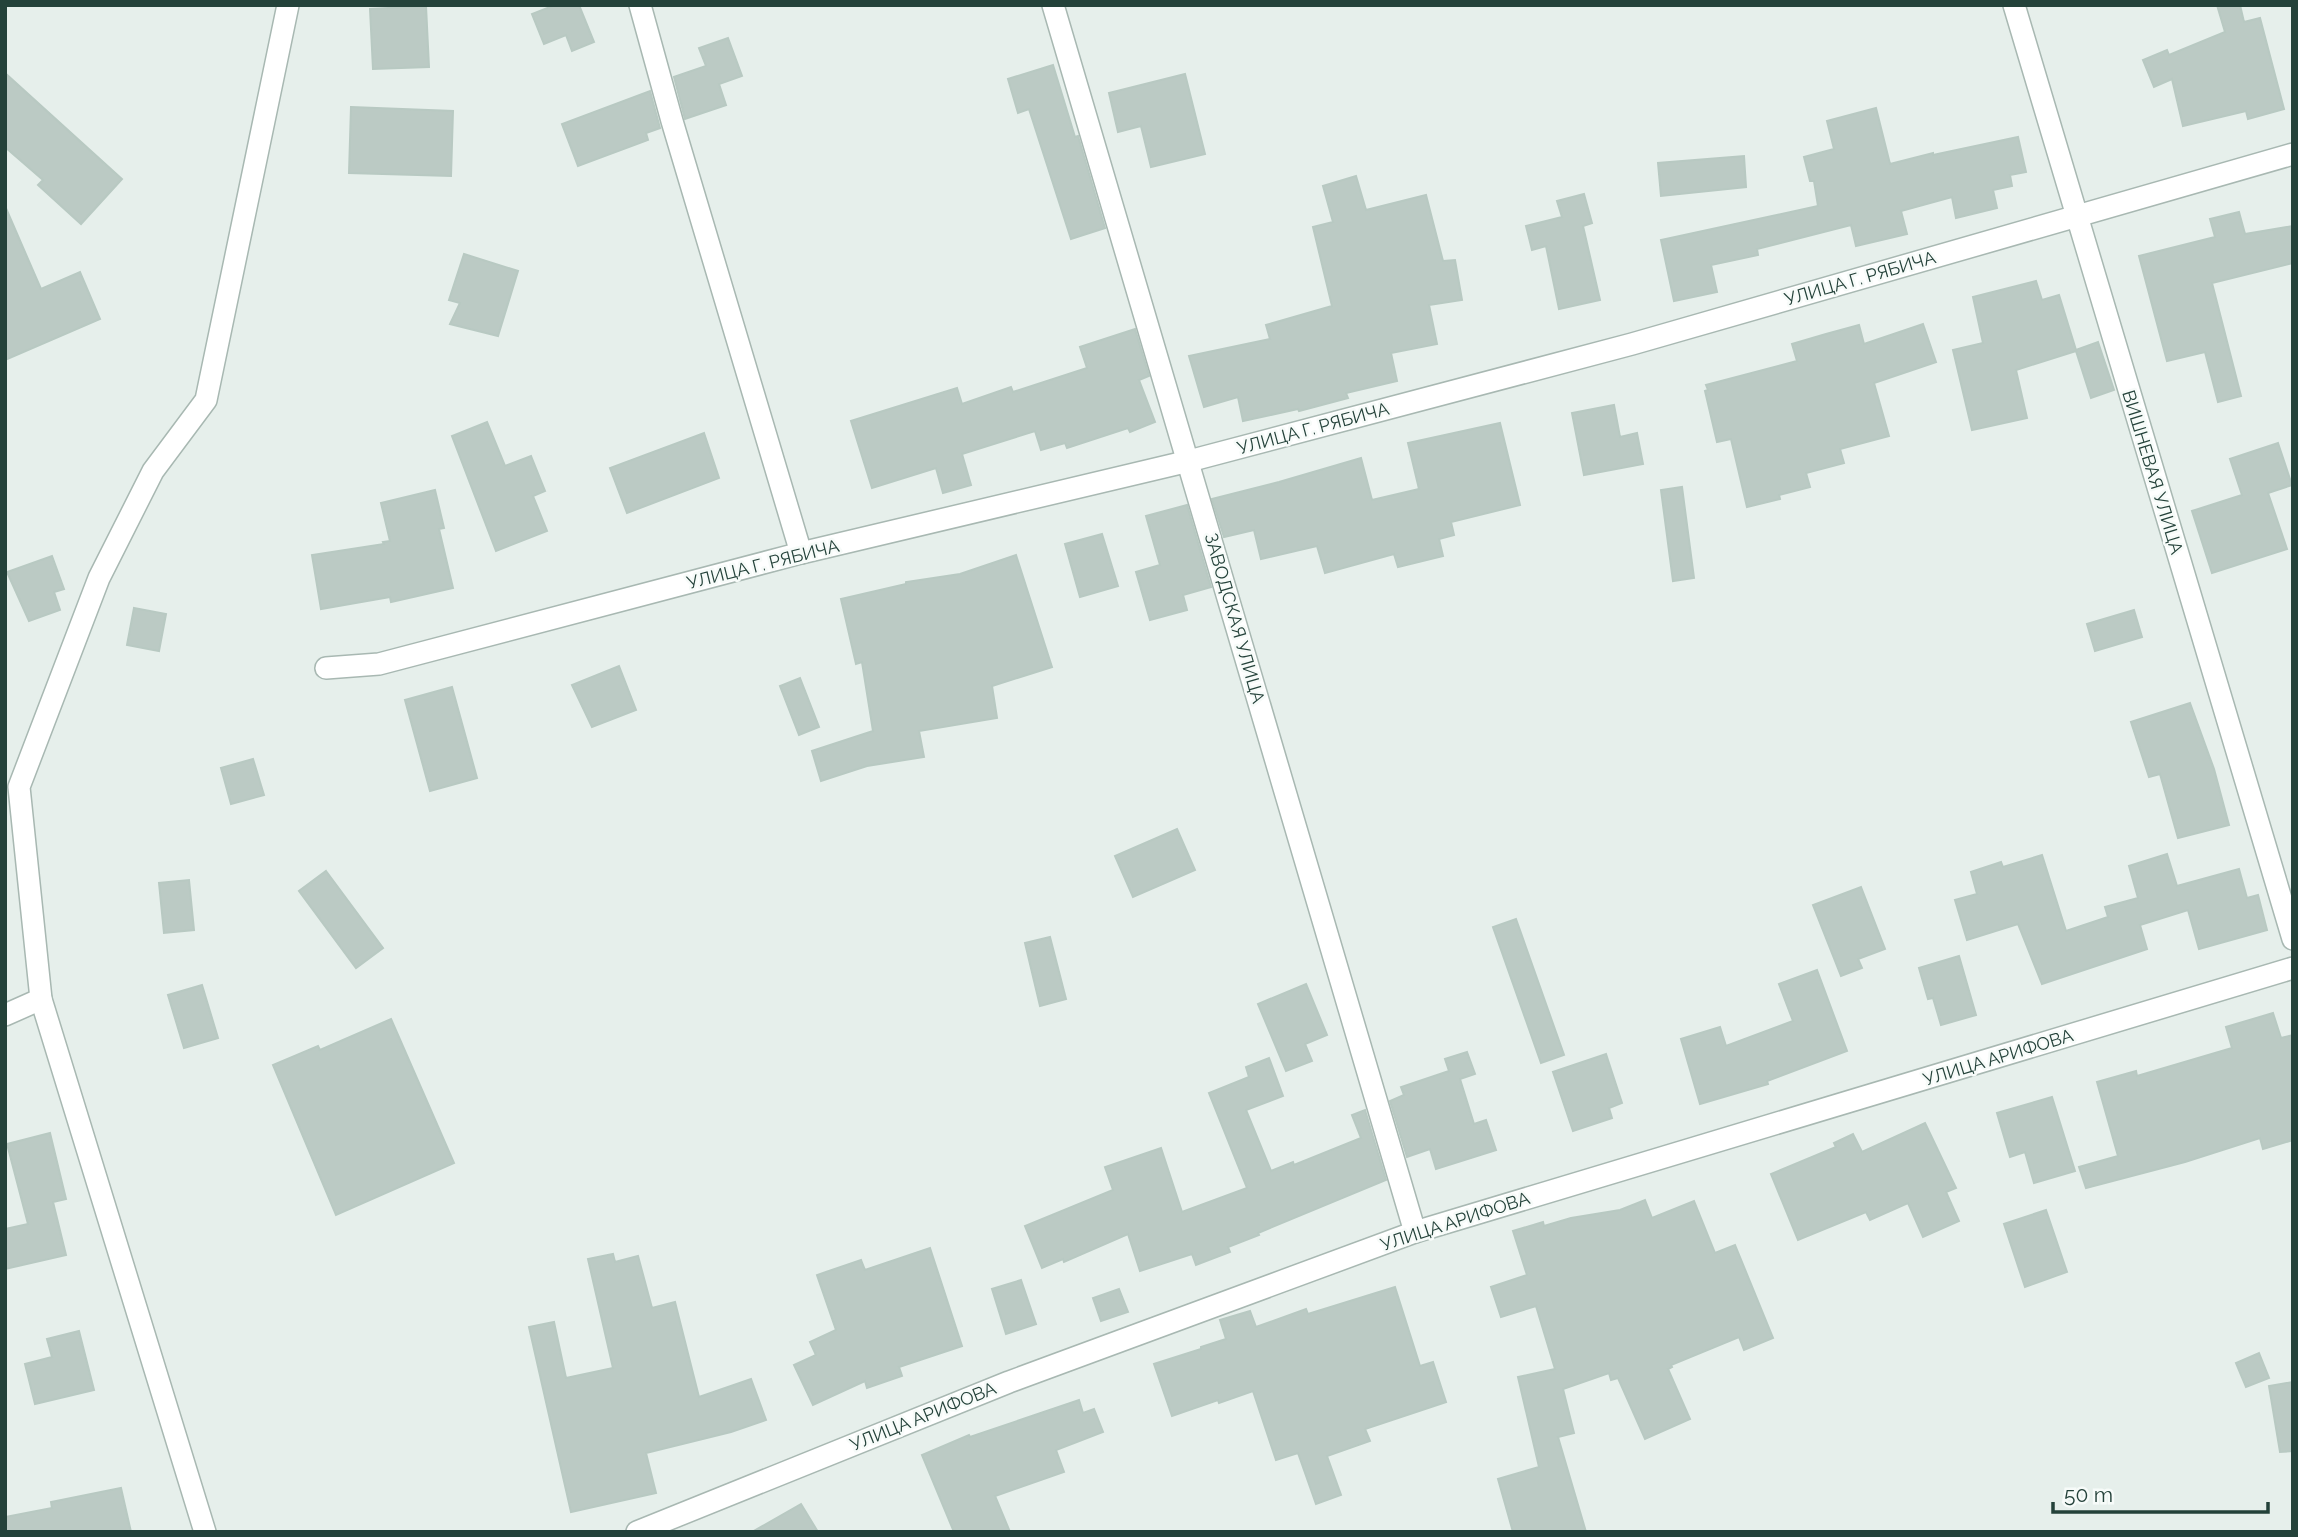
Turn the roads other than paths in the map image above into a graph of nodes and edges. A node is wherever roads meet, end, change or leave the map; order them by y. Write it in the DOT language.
graph roads {
  1 [pos="288,5"];
  2 [pos="640,5"];
  3 [pos="1054,5"];
  4 [pos="2014,5"];
  5 [pos="2293,154"];
  6 [pos="2076,216"];
  7 [pos="1189,461"];
  8 [pos="801,553"];
  9 [pos="326,668"];
  10 [pos="2293,939"];
  11 [pos="2293,968"];
  12 [pos="41,999"];
  13 [pos="5,1015"];
  14 [pos="1415,1232"];
  15 [pos="637,1531"];
  16 [pos="205,1532"];
  1 -- 12 [label="street"];
  2 -- 8 [label="street"];
  3 -- 7 [label="street, ЗАВОДСКАЯ УЛИЦА"];
  4 -- 6 [label="street, ВИШНЕВАЯ УЛИЦА"];
  5 -- 6 [label="street, УЛИЦА Г. РЯБИЧА"];
  6 -- 7 [label="street, УЛИЦА Г. РЯБИЧА"];
  6 -- 10 [label="street, ВИШНЕВАЯ УЛИЦА"];
  7 -- 8 [label="street, УЛИЦА Г. РЯБИЧА"];
  7 -- 14 [label="street, ЗАВОДСКАЯ УЛИЦА"];
  8 -- 9 [label="street, УЛИЦА Г. РЯБИЧА"];
  11 -- 14 [label="street, УЛИЦА АРИФОВА"];
  12 -- 13 [label="street"];
  12 -- 16 [label="street"];
  14 -- 15 [label="street, УЛИЦА АРИФОВА"];
}
